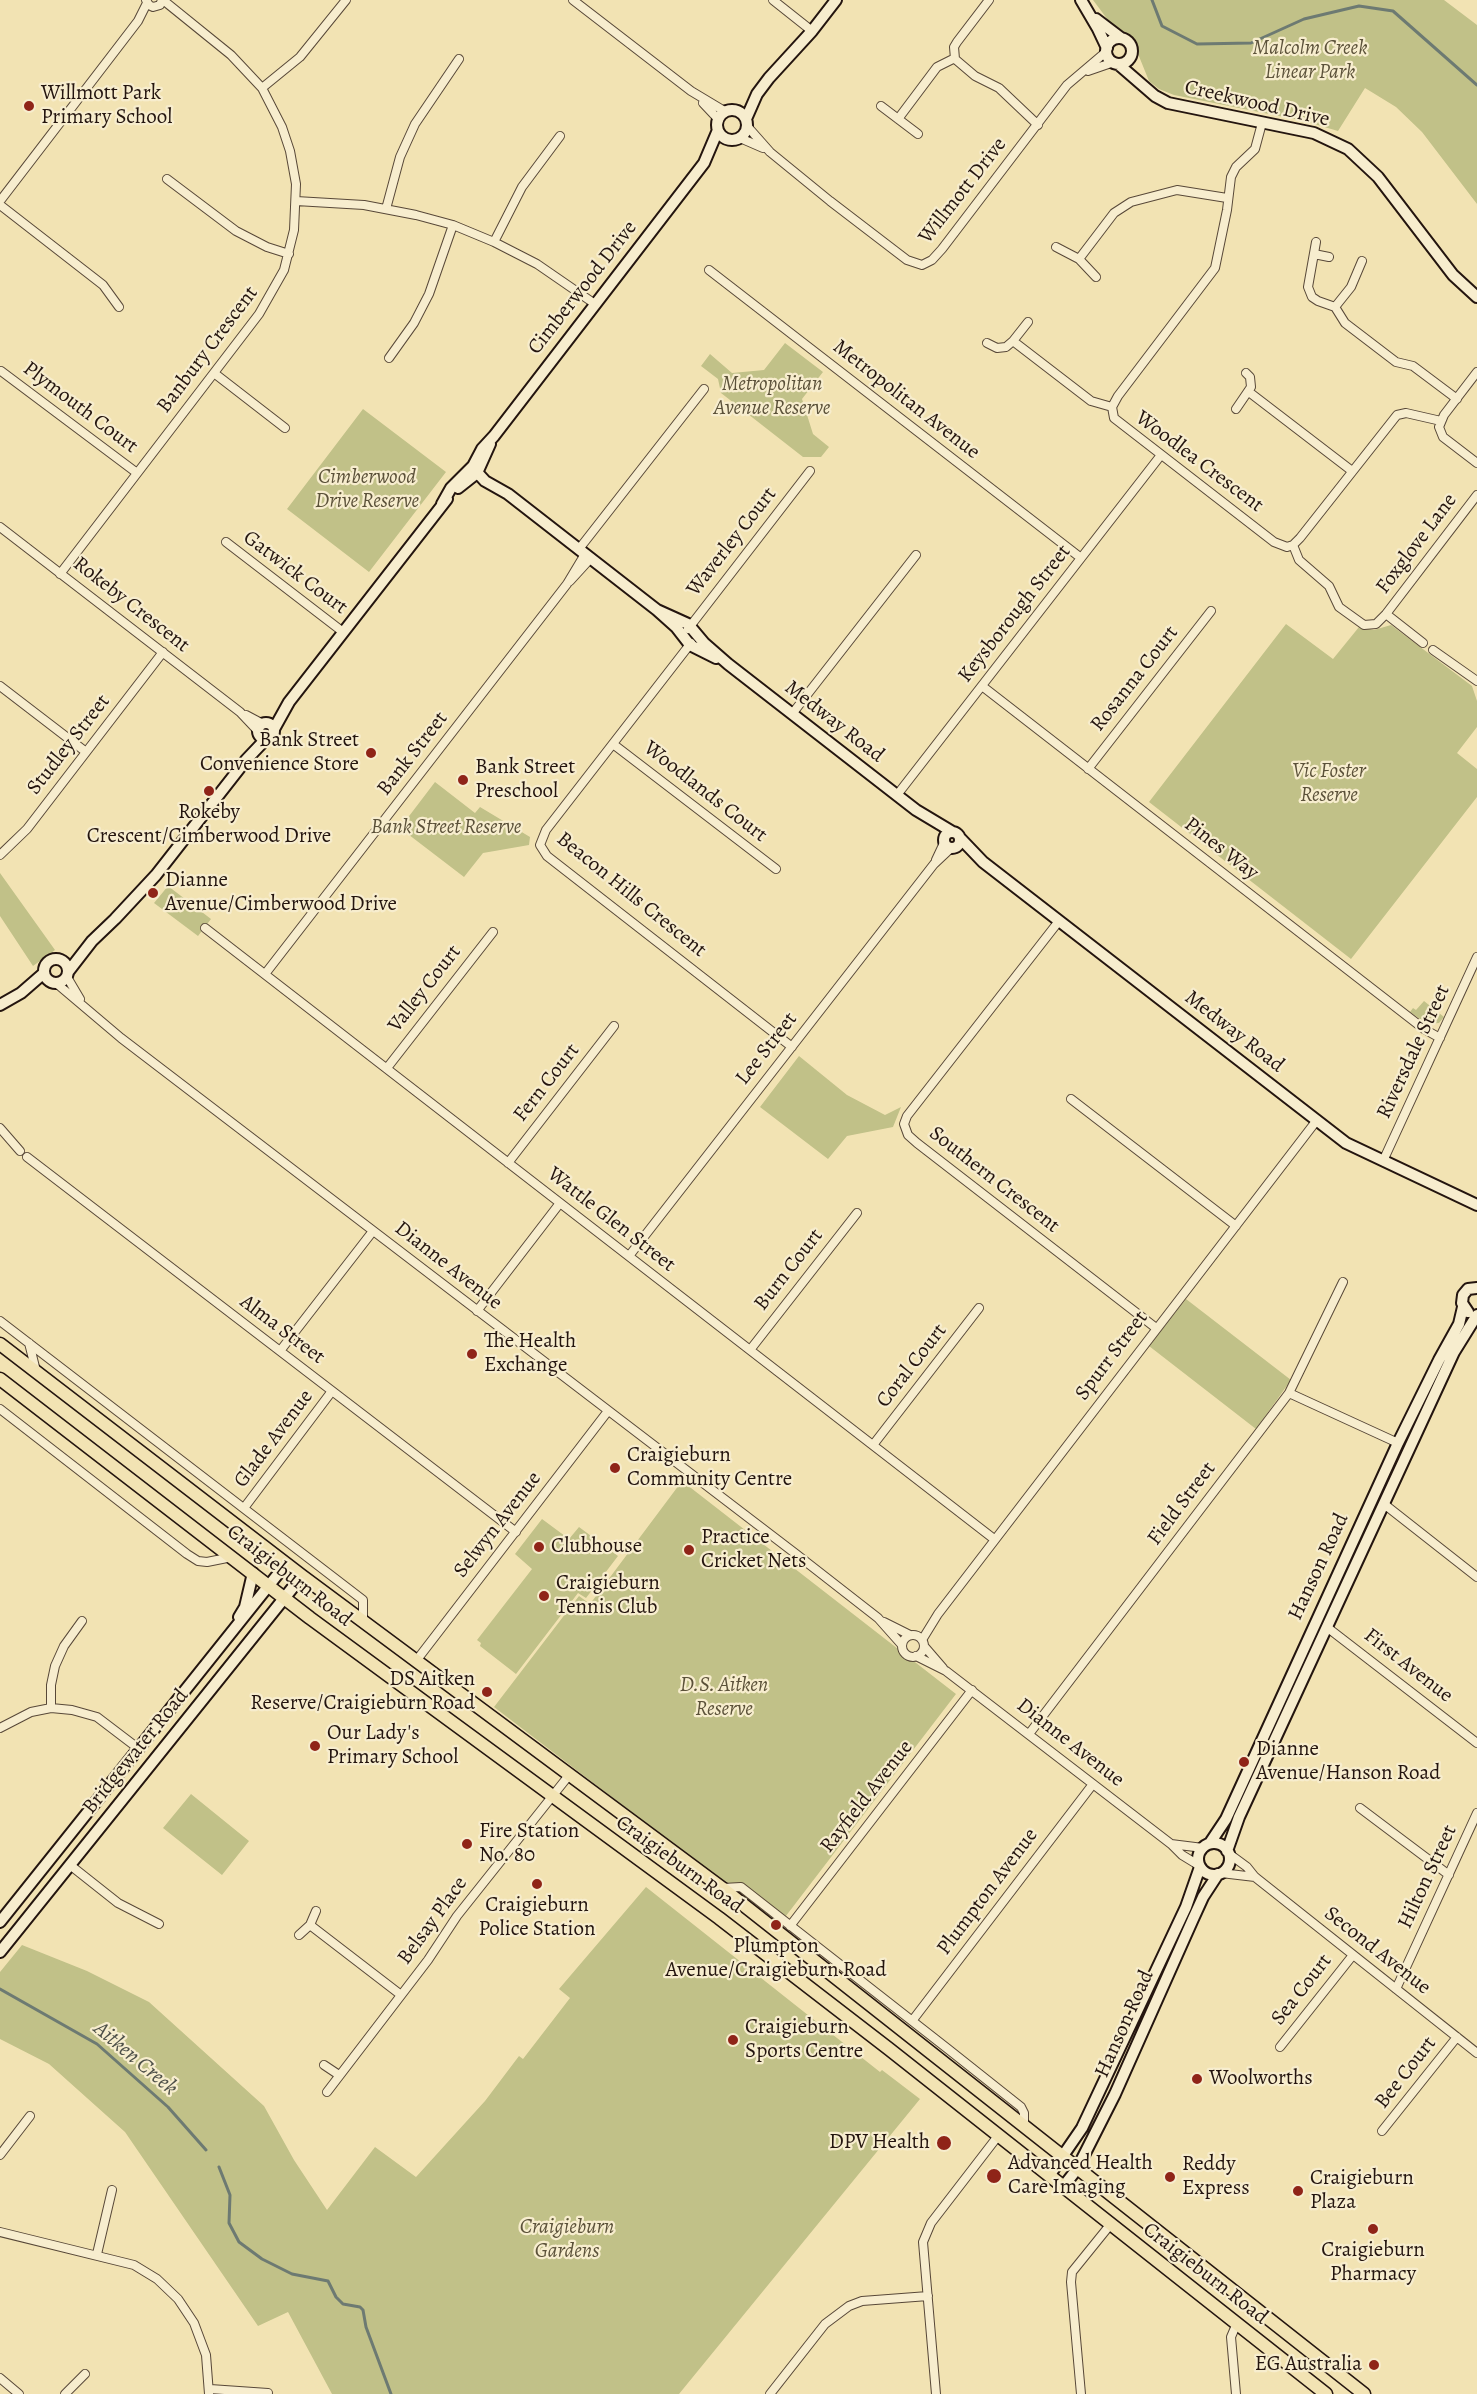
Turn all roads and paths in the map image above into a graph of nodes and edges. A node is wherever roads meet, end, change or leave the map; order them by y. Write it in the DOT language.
graph roads {
  1 [pos="346,0"];
  2 [pos="573,0"];
  3 [pos="773,0"];
  4 [pos="836,0"];
  5 [pos="989,0"];
  6 [pos="1081,0"];
  7 [pos="155,3"];
  8 [pos="1089,13"];
  9 [pos="812,31"];
  10 [pos="1121,38"];
  11 [pos="1107,50"];
  12 [pos="1132,52"];
  13 [pos="955,58"];
  14 [pos="459,59"];
  15 [pos="1116,63"];
  16 [pos="1083,72"];
  17 [pos="1144,86"];
  18 [pos="262,88"];
  19 [pos="757,94"];
  20 [pos="881,106"];
  21 [pos="725,118"];
  22 [pos="898,118"];
  23 [pos="746,123"];
  24 [pos="1262,123"];
  25 [pos="1038,124"];
  26 [pos="918,134"];
  27 [pos="560,136"];
  28 [pos="736,139"];
  29 [pos="770,152"];
  30 [pos="704,163"];
  31 [pos="167,179"];
  32 [pos="1227,198"];
  33 [pos="0,201"];
  34 [pos="296,201"];
  35 [pos="0,205"];
  36 [pos="386,209"];
  37 [pos="453,225"];
  38 [pos="494,242"];
  39 [pos="1317,242"];
  40 [pos="1056,247"];
  41 [pos="289,254"];
  42 [pos="1314,254"];
  43 [pos="1329,257"];
  44 [pos="1079,259"];
  45 [pos="1362,261"];
  46 [pos="709,270"];
  47 [pos="1096,278"];
  48 [pos="1477,297"];
  49 [pos="595,304"];
  50 [pos="119,307"];
  51 [pos="1335,307"];
  52 [pos="1028,322"];
  53 [pos="1013,341"];
  54 [pos="987,343"];
  55 [pos="389,358"];
  56 [pos="1,370"];
  57 [pos="1477,372"];
  58 [pos="214,373"];
  59 [pos="1246,373"];
  60 [pos="704,389"];
  61 [pos="1249,392"];
  62 [pos="1457,399"];
  63 [pos="1112,407"];
  64 [pos="1236,409"];
  65 [pos="1441,421"];
  66 [pos="285,428"];
  67 [pos="1161,455"];
  68 [pos="1477,463"];
  69 [pos="477,469"];
  70 [pos="810,471"];
  71 [pos="1352,471"];
  72 [pos="137,473"];
  73 [pos="1477,495"];
  74 [pos="0,527"];
  75 [pos="226,542"];
  76 [pos="1293,545"];
  77 [pos="585,554"];
  78 [pos="916,555"];
  79 [pos="1081,558"];
  80 [pos="60,574"];
  81 [pos="1210,611"];
  82 [pos="1386,614"];
  83 [pos="687,631"];
  84 [pos="343,632"];
  85 [pos="698,636"];
  86 [pos="1423,643"];
  87 [pos="690,645"];
  88 [pos="1433,651"];
  89 [pos="163,652"];
  90 [pos="728,664"];
  91 [pos="1477,681"];
  92 [pos="0,686"];
  93 [pos="982,686"];
  94 [pos="792,714"];
  95 [pos="264,730"];
  96 [pos="613,744"];
  97 [pos="86,752"];
  98 [pos="1088,769"];
  99 [pos="897,795"];
  100 [pos="916,810"];
  101 [pos="951,831"];
  102 [pos="961,839"];
  103 [pos="948,845"];
  104 [pos="0,855"];
  105 [pos="983,862"];
  106 [pos="776,869"];
  107 [pos="1059,921"];
  108 [pos="205,928"];
  109 [pos="493,932"];
  110 [pos="92,941"];
  111 [pos="1477,957"];
  112 [pos="56,959"];
  113 [pos="44,973"];
  114 [pos="265,974"];
  115 [pos="67,975"];
  116 [pos="55,983"];
  117 [pos="21,993"];
  118 [pos="0,1005"];
  119 [pos="84,1006"];
  120 [pos="614,1026"];
  121 [pos="1440,1038"];
  122 [pos="792,1047"];
  123 [pos="387,1068"];
  124 [pos="1071,1099"];
  125 [pos="1317,1120"];
  126 [pos="0,1128"];
  127 [pos="20,1151"];
  128 [pos="27,1157"];
  129 [pos="1383,1161"];
  130 [pos="508,1163"];
  131 [pos="560,1203"];
  132 [pos="1477,1205"];
  133 [pos="857,1213"];
  134 [pos="1236,1226"];
  135 [pos="373,1231"];
  136 [pos="629,1256"];
  137 [pos="1342,1282"];
  138 [pos="1475,1284"];
  139 [pos="1463,1307"];
  140 [pos="979,1308"];
  141 [pos="477,1311"];
  142 [pos="1477,1315"];
  143 [pos="0,1321"];
  144 [pos="1156,1328"];
  145 [pos="29,1343"];
  146 [pos="0,1344"];
  147 [pos="750,1350"];
  148 [pos="280,1351"];
  149 [pos="36,1371"];
  150 [pos="0,1379"];
  151 [pos="332,1391"];
  152 [pos="1289,1393"];
  153 [pos="0,1409"];
  154 [pos="608,1411"];
  155 [pos="1398,1443"];
  156 [pos="873,1445"];
  157 [pos="1410,1448"];
  158 [pos="1372,1498"];
  159 [pos="1384,1504"];
  160 [pos="244,1508"];
  161 [pos="516,1532"];
  162 [pos="994,1539"];
  163 [pos="232,1557"];
  164 [pos="286,1564"];
  165 [pos="252,1573"];
  166 [pos="302,1576"];
  167 [pos="1477,1576"];
  168 [pos="269,1586"];
  169 [pos="285,1598"];
  170 [pos="938,1614"];
  171 [pos="878,1618"];
  172 [pos="1316,1620"];
  173 [pos="82,1621"];
  174 [pos="363,1621"];
  175 [pos="1328,1628"];
  176 [pos="912,1635"];
  177 [pos="226,1641"];
  178 [pos="923,1643"];
  179 [pos="902,1645"];
  180 [pos="240,1653"];
  181 [pos="916,1656"];
  182 [pos="416,1661"];
  183 [pos="946,1671"];
  184 [pos="972,1690"];
  185 [pos="51,1708"];
  186 [pos="0,1728"];
  187 [pos="1029,1734"];
  188 [pos="1477,1743"];
  189 [pos="139,1749"];
  190 [pos="154,1760"];
  191 [pos="570,1774"];
  192 [pos="1093,1784"];
  193 [pos="547,1793"];
  194 [pos="1360,1808"];
  195 [pos="1477,1813"];
  196 [pos="1171,1844"];
  197 [pos="1207,1845"];
  198 [pos="1228,1852"];
  199 [pos="70,1865"];
  200 [pos="1200,1866"];
  201 [pos="1220,1873"];
  202 [pos="1449,1875"];
  203 [pos="1255,1877"];
  204 [pos="722,1888"];
  205 [pos="316,1911"];
  206 [pos="0,1922"];
  207 [pos="159,1924"];
  208 [pos="310,1925"];
  209 [pos="790,1926"];
  210 [pos="299,1935"];
  211 [pos="0,1952"];
  212 [pos="1353,1955"];
  213 [pos="1396,1989"];
  214 [pos="401,1995"];
  215 [pos="912,2021"];
  216 [pos="1457,2037"];
  217 [pos="1280,2047"];
  218 [pos="1477,2053"];
  219 [pos="324,2065"];
  220 [pos="339,2075"];
  221 [pos="327,2092"];
  222 [pos="30,2116"];
  223 [pos="1024,2127"];
  224 [pos="1382,2132"];
  225 [pos="998,2136"];
  226 [pos="0,2155"];
  227 [pos="1063,2158"];
  228 [pos="1077,2169"];
  229 [pos="1048,2176"];
  230 [pos="1063,2187"];
  231 [pos="112,2190"];
  232 [pos="1110,2225"];
  233 [pos="0,2232"];
  234 [pos="97,2254"];
  235 [pos="928,2296"];
  236 [pos="1237,2323"];
  237 [pos="1331,2370"];
  238 [pos="85,2374"];
  239 [pos="0,2378"];
  240 [pos="1322,2390"];
  241 [pos="210,2392"];
  242 [pos="268,2393"];
  243 [pos="19,2394"];
  244 [pos="65,2394"];
  245 [pos="770,2394"];
  246 [pos="936,2394"];
  247 [pos="1081,2394"];
  248 [pos="1236,2394"];
  249 [pos="1364,2394"];
  1 -- 18 [label="street"];
  2 -- 21 [label="street"];
  3 -- 9 [label="street"];
  4 -- 9 [label="street"];
  5 -- 13 [label="street"];
  6 -- 8 [label="street"];
  7 -- 18 [label="street, Banbury Crescent"];
  7 -- 33 [label="street"];
  8 -- 10 [label="street"];
  8 -- 11 [label="street"];
  9 -- 19 [label="street"];
  10 -- 11 [label="street"];
  10 -- 12 [label="street"];
  11 -- 15 [label="street"];
  11 -- 16 [label="street, Willmott Drive"];
  12 -- 15 [label="street"];
  12 -- 17 [label="street"];
  13 -- 22 [label="street"];
  13 -- 25 [label="street"];
  14 -- 36 [label="street"];
  15 -- 16 [label="street, Willmott Drive"];
  15 -- 17 [label="street, Creekwood Drive"];
  16 -- 25 [label="street, Willmott Drive"];
  17 -- 24 [label="street, Creekwood Drive"];
  18 -- 34 [label="street, Banbury Crescent"];
  19 -- 21 [label="street"];
  19 -- 23 [label="street"];
  20 -- 22 [label="street"];
  21 -- 23 [label="street"];
  21 -- 28 [label="street"];
  21 -- 30 [label="street, Cimberwood Drive"];
  22 -- 26 [label="street"];
  23 -- 28 [label="street"];
  23 -- 29 [label="street, Willmott Drive"];
  24 -- 32 [label="street, Woodlea Crescent"];
  24 -- 48 [label="street, Creekwood Drive"];
  25 -- 29 [label="street, Willmott Drive"];
  27 -- 38 [label="street"];
  28 -- 29 [label="street, Willmott Drive"];
  28 -- 30 [label="street, Cimberwood Drive"];
  30 -- 49 [label="street, Cimberwood Drive"];
  31 -- 41 [label="street"];
  32 -- 44 [label="street"];
  32 -- 63 [label="street, Woodlea Crescent"];
  34 -- 36 [label="street"];
  34 -- 41 [label="street, Banbury Crescent"];
  35 -- 50 [label="street"];
  36 -- 37 [label="street"];
  37 -- 38 [label="street"];
  37 -- 55 [label="street"];
  38 -- 49 [label="street"];
  39 -- 42 [label="street"];
  40 -- 44 [label="street"];
  41 -- 58 [label="street, Banbury Crescent"];
  42 -- 43 [label="street"];
  42 -- 51 [label="street"];
  44 -- 47 [label="street"];
  45 -- 51 [label="street"];
  46 -- 79 [label="street, Metropolitan Avenue"];
  49 -- 69 [label="street, Cimberwood Drive"];
  51 -- 62 [label="street"];
  52 -- 53 [label="street"];
  53 -- 54 [label="street"];
  53 -- 63 [label="street"];
  56 -- 72 [label="street, Plymouth Court"];
  57 -- 62 [label="street"];
  58 -- 66 [label="street"];
  58 -- 72 [label="street, Banbury Crescent"];
  59 -- 61 [label="street"];
  60 -- 77 [label="street, Bank Street"];
  61 -- 64 [label="street"];
  61 -- 71 [label="street"];
  62 -- 65 [label="street"];
  63 -- 67 [label="street, Woodlea Crescent"];
  65 -- 68 [label="street"];
  65 -- 71 [label="street"];
  67 -- 76 [label="street, Woodlea Crescent"];
  67 -- 79 [label="street, Keysborough Street"];
  69 -- 77 [label="street, Medway Road"];
  69 -- 84 [label="street, Cimberwood Drive"];
  70 -- 83 [label="street, Waverley Court"];
  71 -- 76 [label="street"];
  72 -- 80 [label="street, Banbury Crescent"];
  73 -- 82 [label="street, Foxglove Lane"];
  74 -- 80 [label="street, Rokeby Crescent"];
  75 -- 84 [label="street, Gatwick Court"];
  76 -- 82 [label="street, Foxglove Lane"];
  77 -- 83 [label="street, Medway Road"];
  77 -- 114 [label="street, Bank Street"];
  78 -- 94 [label="street"];
  79 -- 93 [label="street, Keysborough Street"];
  80 -- 89 [label="street, Rokeby Crescent"];
  81 -- 98 [label="street, Rosanna Court"];
  82 -- 86 [label="street, Foxglove Lane"];
  83 -- 85 [label="street, Medway Road"];
  83 -- 87 [label="street, Medway Road"];
  84 -- 95 [label="street, Cimberwood Drive"];
  85 -- 87 [label="street, Beacon Hills Crescent"];
  85 -- 90 [label="street, Medway Road"];
  87 -- 90 [label="street, Medway Road"];
  87 -- 96 [label="street, Beacon Hills Crescent"];
  88 -- 91 [label="street"];
  89 -- 95 [label="street, Rokeby Crescent"];
  89 -- 97 [label="street, Studley Street"];
  90 -- 94 [label="street, Medway Road"];
  92 -- 97 [label="street"];
  93 -- 98 [label="street, Pines Way"];
  93 -- 99 [label="street, Keysborough Street"];
  94 -- 99 [label="street, Medway Road"];
  95 -- 110 [label="street, Cimberwood Drive"];
  96 -- 106 [label="street, Woodlands Court"];
  96 -- 122 [label="street, Beacon Hills Crescent"];
  97 -- 104 [label="street, Studley Street"];
  98 -- 121 [label="street, Pines Way"];
  99 -- 100 [label="street, Medway Road"];
  100 -- 101 [label="street, Medway Road"];
  100 -- 103 [label="street, Medway Road"];
  101 -- 102 [label="street"];
  101 -- 103 [label="street"];
  102 -- 103 [label="street"];
  102 -- 105 [label="street, Medway Road"];
  103 -- 105 [label="street, Medway Road"];
  103 -- 122 [label="street, Lee Street"];
  105 -- 107 [label="street, Medway Road"];
  107 -- 125 [label="street, Medway Road"];
  107 -- 144 [label="street, Southern Crescent"];
  108 -- 114 [label="street, Wattle Glen Street"];
  109 -- 123 [label="street, Valley Court"];
  110 -- 112 [label="street, Cimberwood Drive"];
  110 -- 115 [label="street, Cimberwood Drive"];
  111 -- 121 [label="street, Riversdale Street"];
  112 -- 113 [label="street"];
  112 -- 115 [label="street"];
  113 -- 116 [label="street"];
  113 -- 117 [label="street"];
  114 -- 123 [label="street, Wattle Glen Street"];
  115 -- 116 [label="street"];
  115 -- 119 [label="street, Dianne Avenue"];
  116 -- 117 [label="street"];
  116 -- 119 [label="street, Dianne Avenue"];
  117 -- 118 [label="street"];
  119 -- 135 [label="street, Dianne Avenue"];
  120 -- 130 [label="street, Fern Court"];
  121 -- 129 [label="street, Riversdale Street"];
  122 -- 136 [label="street, Lee Street"];
  123 -- 130 [label="street, Wattle Glen Street"];
  124 -- 134 [label="street"];
  125 -- 129 [label="street, Medway Road"];
  125 -- 134 [label="street, Spurr Street"];
  126 -- 127 [label="street"];
  128 -- 148 [label="street, Alma Street"];
  129 -- 132 [label="street, Medway Road"];
  130 -- 131 [label="street, Wattle Glen Street"];
  131 -- 136 [label="street, Wattle Glen Street"];
  131 -- 141 [label="street"];
  133 -- 147 [label="street, Burn Court"];
  134 -- 144 [label="street, Spurr Street"];
  135 -- 141 [label="street, Dianne Avenue"];
  135 -- 148 [label="street"];
  136 -- 147 [label="street, Wattle Glen Street"];
  137 -- 152 [label="street, Field Street"];
  138 -- 139 [label="street, Hanson Road"];
  139 -- 142 [label="street"];
  139 -- 155 [label="street, Hanson Road"];
  140 -- 156 [label="street, Coral Court"];
  141 -- 154 [label="street, Dianne Avenue"];
  142 -- 157 [label="street, Hanson Road"];
  143 -- 145 [label="street, Craigieburn Road"];
  144 -- 162 [label="street, Spurr Street"];
  145 -- 149 [label="street"];
  145 -- 160 [label="street, Craigieburn Road"];
  146 -- 149 [label="main road, Craigieburn Road"];
  147 -- 156 [label="street, Wattle Glen Street"];
  148 -- 151 [label="street, Alma Street"];
  149 -- 164 [label="main road, Craigieburn Road"];
  150 -- 163 [label="main road, Craigieburn Road"];
  151 -- 160 [label="street, Glade Avenue"];
  151 -- 161 [label="street, Alma Street"];
  152 -- 155 [label="street"];
  152 -- 187 [label="street, Field Street"];
  153 -- 163 [label="street"];
  154 -- 161 [label="street, Selwyn Avenue"];
  154 -- 171 [label="street, Dianne Avenue"];
  155 -- 157 [label="street"];
  155 -- 158 [label="street, Hanson Road"];
  156 -- 162 [label="street, Wattle Glen Street"];
  157 -- 159 [label="street, Hanson Road"];
  158 -- 159 [label="street"];
  158 -- 172 [label="street, Hanson Road"];
  159 -- 167 [label="street"];
  159 -- 175 [label="street, Hanson Road"];
  160 -- 174 [label="street, Craigieburn Road"];
  161 -- 182 [label="street, Selwyn Avenue"];
  162 -- 170 [label="street, Spurr Street"];
  163 -- 165 [label="main road, Craigieburn Road"];
  164 -- 166 [label="main road, Craigieburn Road"];
  164 -- 168 [label="street, Bridgewater Road"];
  165 -- 168 [label="main road, Craigieburn Road"];
  165 -- 177 [label="street"];
  166 -- 169 [label="street, Bridgewater Road"];
  166 -- 174 [label="main road, Craigieburn Road"];
  168 -- 169 [label="main road, Craigieburn Road"];
  168 -- 177 [label="street, Bridgewater Road"];
  169 -- 180 [label="street, Bridgewater Road"];
  169 -- 193 [label="main road, Craigieburn Road"];
  170 -- 176 [label="street, Spurr Street"];
  170 -- 178 [label="street, Spurr Street"];
  171 -- 176 [label="street, Dianne Avenue"];
  171 -- 179 [label="street, Dianne Avenue"];
  172 -- 175 [label="street, First Avenue"];
  172 -- 197 [label="street, Hanson Road"];
  173 -- 185 [label="street"];
  174 -- 182 [label="main road, Craigieburn Road"];
  175 -- 188 [label="street, First Avenue"];
  175 -- 198 [label="street, Hanson Road"];
  176 -- 178 [label="street"];
  176 -- 179 [label="street"];
  177 -- 180 [label="street"];
  177 -- 189 [label="street, Bridgewater Road"];
  178 -- 181 [label="street"];
  178 -- 183 [label="street, Dianne Avenue"];
  179 -- 181 [label="street"];
  180 -- 190 [label="street, Bridgewater Road"];
  181 -- 183 [label="street, Dianne Avenue"];
  182 -- 191 [label="main road, Craigieburn Road"];
  183 -- 184 [label="street, Dianne Avenue"];
  184 -- 187 [label="street, Dianne Avenue"];
  184 -- 209 [label="street, Rayfield Avenue"];
  185 -- 186 [label="street"];
  185 -- 189 [label="street"];
  187 -- 192 [label="street, Dianne Avenue"];
  189 -- 190 [label="street"];
  189 -- 206 [label="street, Bridgewater Road"];
  190 -- 199 [label="street, Bridgewater Road"];
  191 -- 193 [label="street, Belsay Place"];
  191 -- 204 [label="main road, Craigieburn Road"];
  192 -- 196 [label="street, Dianne Avenue"];
  192 -- 215 [label="street, Plumpton Avenue"];
  193 -- 214 [label="street, Belsay Place"];
  193 -- 225 [label="main road, Craigieburn Road"];
  194 -- 202 [label="street"];
  195 -- 202 [label="street, Hilton Street"];
  196 -- 197 [label="street"];
  196 -- 200 [label="street, Dianne Avenue"];
  197 -- 198 [label="street"];
  197 -- 200 [label="street"];
  198 -- 201 [label="street"];
  198 -- 203 [label="street, Second Avenue"];
  199 -- 207 [label="street"];
  199 -- 211 [label="street, Bridgewater Road"];
  200 -- 201 [label="street"];
  200 -- 227 [label="street, Hanson Road"];
  201 -- 203 [label="street"];
  201 -- 228 [label="street, Hanson Road"];
  202 -- 213 [label="street, Hilton Street"];
  203 -- 212 [label="street, Second Avenue"];
  204 -- 209 [label="street, Craigieburn Road"];
  204 -- 223 [label="main road, Craigieburn Road"];
  205 -- 208 [label="street"];
  208 -- 210 [label="street"];
  208 -- 214 [label="street"];
  209 -- 215 [label="street, Craigieburn Road"];
  212 -- 213 [label="street, Second Avenue"];
  212 -- 217 [label="street, Sea Court"];
  213 -- 216 [label="street, Second Avenue"];
  214 -- 220 [label="street, Belsay Place"];
  215 -- 223 [label="street, Craigieburn Road"];
  216 -- 218 [label="street, Second Avenue"];
  216 -- 224 [label="street, Bee Court"];
  219 -- 220 [label="street"];
  220 -- 221 [label="street, Belsay Place"];
  222 -- 226 [label="street"];
  223 -- 227 [label="main road, Craigieburn Road"];
  225 -- 229 [label="main road, Craigieburn Road"];
  225 -- 235 [label="street"];
  227 -- 228 [label="main road, Craigieburn Road"];
  227 -- 229 [label="street, Hanson Road"];
  228 -- 230 [label="street, Hanson Road"];
  228 -- 237 [label="main road, Craigieburn Road"];
  229 -- 230 [label="main road, Craigieburn Road"];
  230 -- 232 [label="main road, Craigieburn Road"];
  231 -- 234 [label="street"];
  232 -- 236 [label="main road, Craigieburn Road"];
  232 -- 247 [label="street"];
  233 -- 234 [label="street"];
  234 -- 241 [label="street"];
  235 -- 245 [label="street"];
  235 -- 246 [label="street"];
  236 -- 240 [label="main road, Craigieburn Road"];
  236 -- 248 [label="street"];
  237 -- 240 [label="main road"];
  237 -- 249 [label="main road, Craigieburn Road"];
  238 -- 244 [label="street"];
  239 -- 243 [label="street"];
  241 -- 242 [label="street"];
}
